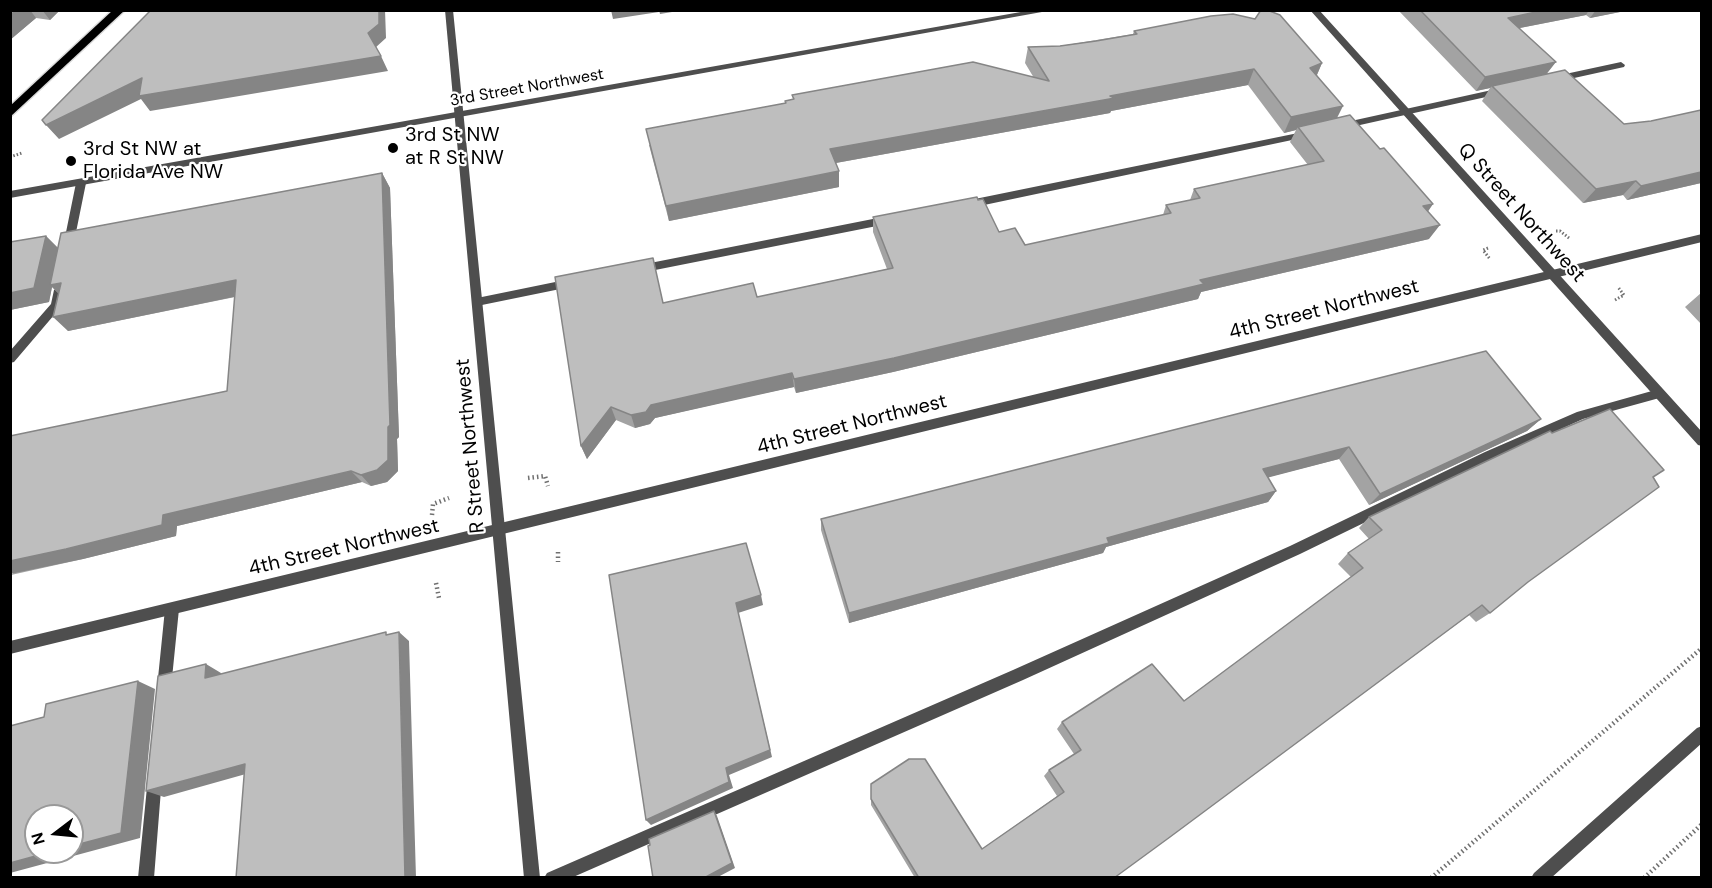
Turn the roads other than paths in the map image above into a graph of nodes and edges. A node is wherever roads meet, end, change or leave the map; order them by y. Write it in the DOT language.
graph roads {
  1 [pos="120,10"];
  2 [pos="449,10"];
  3 [pos="1049,10"];
  4 [pos="1314,10"];
  5 [pos="1621,65"];
  6 [pos="1546,82"];
  7 [pos="1514,88"];
  8 [pos="1406,111"];
  9 [pos="10,114"];
  10 [pos="459,116"];
  11 [pos="81,183"];
  12 [pos="10,195"];
  13 [pos="959,206"];
  14 [pos="903,217"];
  15 [pos="1701,238"];
  16 [pos="65,259"];
  17 [pos="633,271"];
  18 [pos="1552,274"];
  19 [pos="61,282"];
  20 [pos="580,282"];
  21 [pos="477,302"];
  22 [pos="10,359"];
  23 [pos="1659,394"];
  24 [pos="1701,441"];
  25 [pos="499,531"];
  26 [pos="172,609"];
  27 [pos="10,648"];
  28 [pos="163,699"];
  29 [pos="1701,733"];
  30 [pos="157,759"];
  31 [pos="146,878"];
  32 [pos="532,878"];
  33 [pos="552,878"];
  34 [pos="1539,878"];
  1 -- 9 [label="main road"];
  2 -- 10 [label="street, R Street Northwest"];
  3 -- 10 [label="street, 3rd Street Northwest"];
  4 -- 8 [label="street, Q Street Northwest"];
  5 -- 6 [label="street"];
  7 -- 8 [label="street"];
  8 -- 13 [label="street"];
  8 -- 18 [label="street, Q Street Northwest"];
  10 -- 11 [label="street, 3rd Street Northwest"];
  10 -- 21 [label="street, R Street Northwest"];
  11 -- 12 [label="street, 3rd Street Northwest"];
  11 -- 16 [label="street"];
  14 -- 17 [label="street"];
  15 -- 18 [label="street, 4th Street Northwest"];
  18 -- 23 [label="street, Q Street Northwest"];
  18 -- 25 [label="street, 4th Street Northwest"];
  19 -- 22 [label="street"];
  20 -- 21 [label="street"];
  21 -- 25 [label="street, R Street Northwest"];
  23 -- 24 [label="street, Q Street Northwest"];
  23 -- 33 [label="street"];
  25 -- 26 [label="street, 4th Street Northwest"];
  25 -- 32 [label="street, R Street Northwest"];
  26 -- 27 [label="street, 4th Street Northwest"];
  26 -- 28 [label="street"];
  29 -- 34 [label="street"];
  30 -- 31 [label="street"];
}
